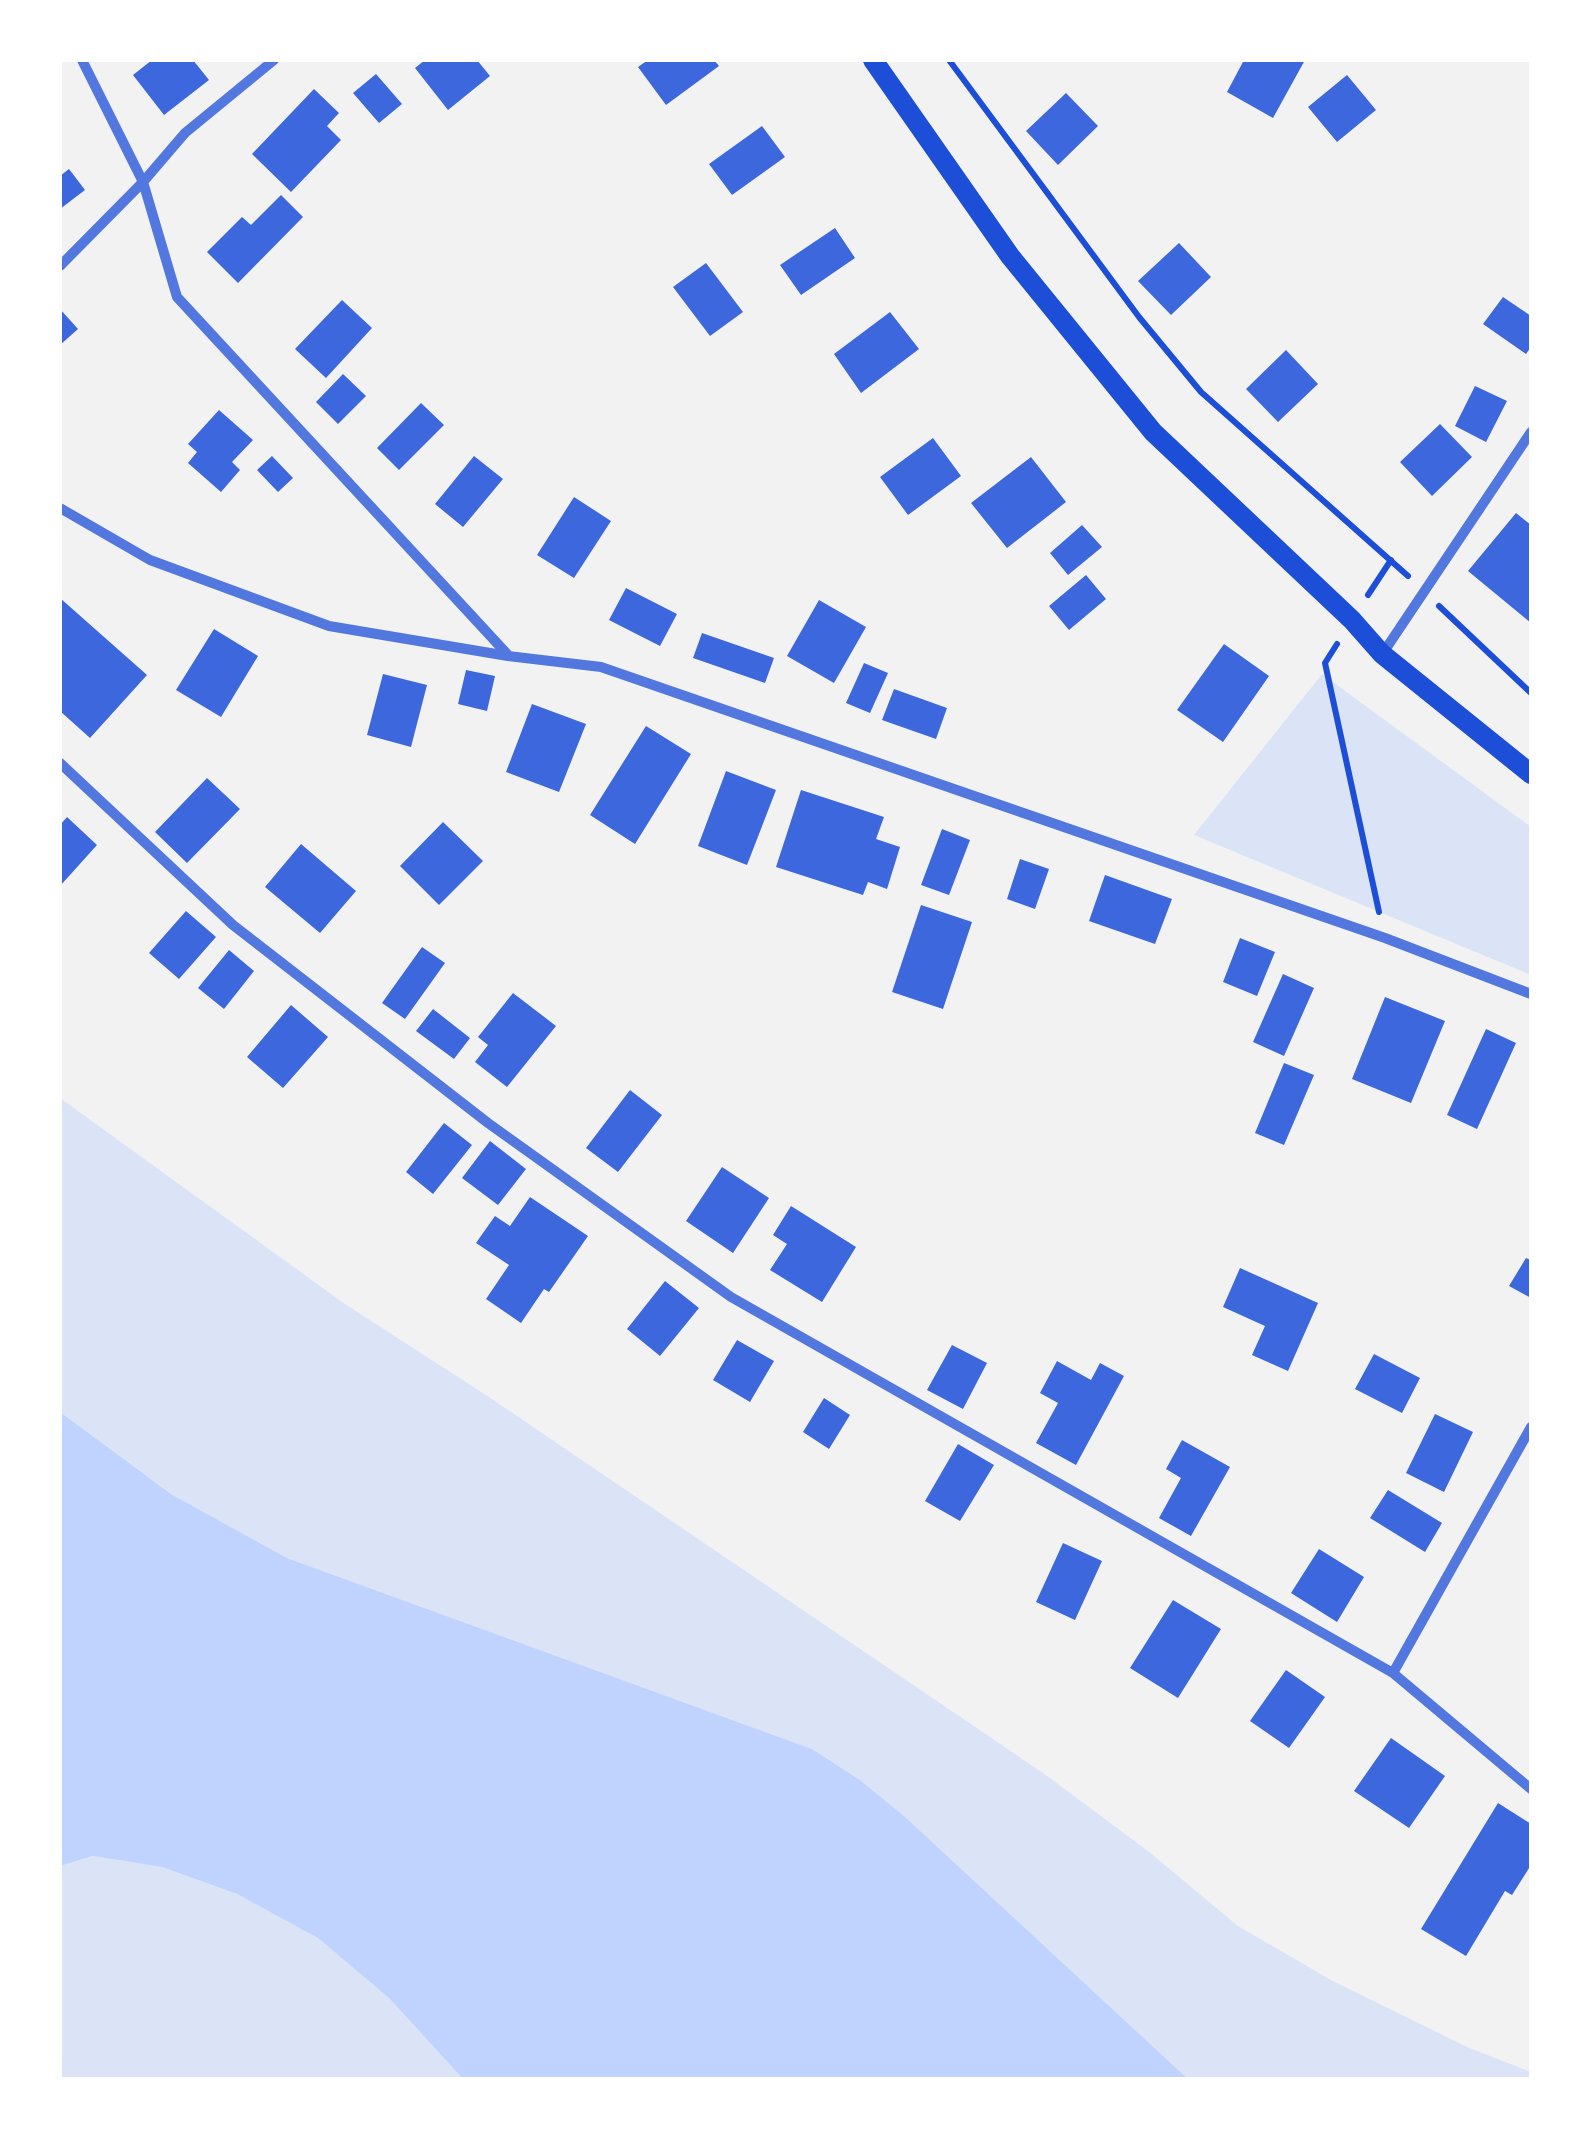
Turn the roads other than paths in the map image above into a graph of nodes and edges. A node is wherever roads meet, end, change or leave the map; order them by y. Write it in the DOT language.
graph roads {
  1 [pos="82,60"];
  2 [pos="274,60"];
  3 [pos="873,60"];
  4 [pos="143,182"];
  5 [pos="60,266"];
  6 [pos="1531,432"];
  7 [pos="60,508"];
  8 [pos="1382,654"];
  9 [pos="508,656"];
  10 [pos="60,763"];
  11 [pos="1531,774"];
  12 [pos="1531,994"];
  13 [pos="1531,1427"];
  14 [pos="1393,1673"];
  15 [pos="1531,1789"];
  1 -- 4 [label="street"];
  2 -- 4 [label="street"];
  3 -- 8 [label="main road"];
  4 -- 5 [label="street"];
  4 -- 9 [label="street"];
  6 -- 8 [label="street"];
  7 -- 9 [label="street"];
  8 -- 11 [label="main road"];
  9 -- 12 [label="street"];
  10 -- 14 [label="street"];
  13 -- 14 [label="street"];
  14 -- 15 [label="street"];
}
